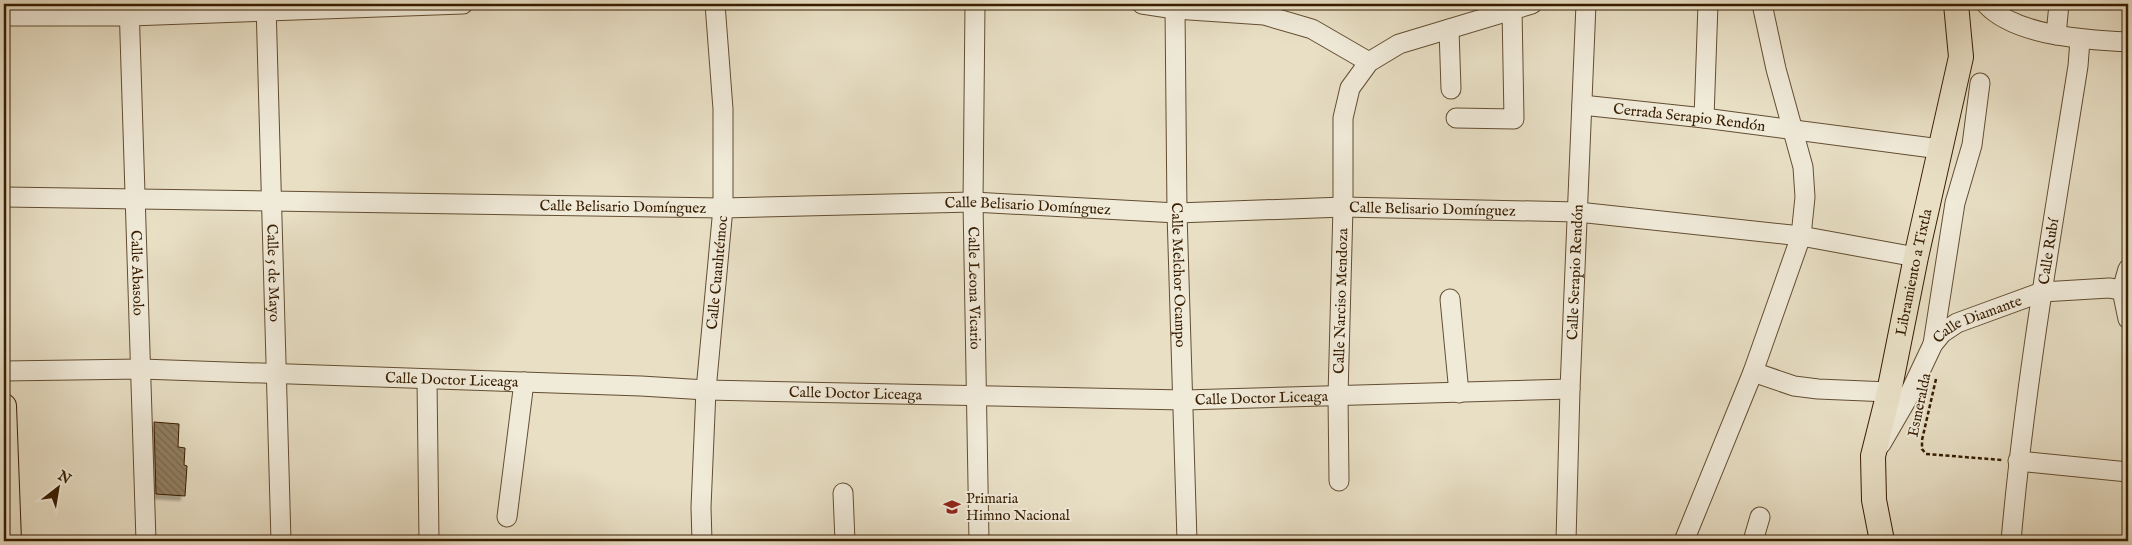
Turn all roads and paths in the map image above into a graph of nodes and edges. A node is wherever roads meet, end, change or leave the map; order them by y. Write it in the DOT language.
graph roads {
  1 [pos="463,4"];
  2 [pos="715,4"];
  3 [pos="975,4"];
  4 [pos="1142,4"];
  5 [pos="1532,4"];
  6 [pos="1586,4"];
  7 [pos="1708,4"];
  8 [pos="1762,4"];
  9 [pos="1956,4"];
  10 [pos="1986,4"];
  11 [pos="2059,4"];
  12 [pos="266,7"];
  13 [pos="1175,9"];
  14 [pos="1512,9"];
  15 [pos="129,10"];
  16 [pos="4,16"];
  17 [pos="1448,29"];
  18 [pos="2056,35"];
  19 [pos="2080,40"];
  20 [pos="2128,42"];
  21 [pos="1369,62"];
  22 [pos="1980,83"];
  23 [pos="1451,89"];
  24 [pos="1582,105"];
  25 [pos="1456,118"];
  26 [pos="1704,118"];
  27 [pos="1794,131"];
  28 [pos="1940,150"];
  29 [pos="4,197"];
  30 [pos="135,200"];
  31 [pos="973,202"];
  32 [pos="271,203"];
  33 [pos="1343,207"];
  34 [pos="723,208"];
  35 [pos="1578,212"];
  36 [pos="1177,213"];
  37 [pos="1801,236"];
  38 [pos="1916,257"];
  39 [pos="2128,269"];
  40 [pos="2122,290"];
  41 [pos="2042,292"];
  42 [pos="1450,299"];
  43 [pos="2128,319"];
  44 [pos="1933,344"];
  45 [pos="142,369"];
  46 [pos="4,372"];
  47 [pos="1754,372"];
  48 [pos="277,375"];
  49 [pos="1937,375"];
  50 [pos="427,380"];
  51 [pos="524,382"];
  52 [pos="1570,389"];
  53 [pos="706,390"];
  54 [pos="1889,392"];
  55 [pos="1459,393"];
  56 [pos="977,395"];
  57 [pos="1338,396"];
  58 [pos="1184,400"];
  59 [pos="4,406"];
  60 [pos="1873,456"];
  61 [pos="2018,461"];
  62 [pos="2128,472"];
  63 [pos="1339,481"];
  64 [pos="843,493"];
  65 [pos="1760,517"];
  66 [pos="507,518"];
  67 [pos="9,541"];
  68 [pos="146,541"];
  69 [pos="282,541"];
  70 [pos="429,541"];
  71 [pos="702,541"];
  72 [pos="845,541"];
  73 [pos="979,541"];
  74 [pos="1187,541"];
  75 [pos="1566,541"];
  76 [pos="1684,541"];
  77 [pos="1753,541"];
  78 [pos="1882,541"];
  79 [pos="2011,541"];
  1 -- 12 [label="street"];
  2 -- 34 [label="street, Calle Cuauhtémoc"];
  3 -- 31 [label="street, Calle Leona Vicario"];
  4 -- 13 [label="street"];
  5 -- 14 [label="street"];
  6 -- 24 [label="street, Calle Serapio Rendón"];
  7 -- 26 [label="street"];
  8 -- 27 [label="street"];
  9 -- 28 [label="main road, Libramiento a Tixtla"];
  10 -- 18 [label="street"];
  11 -- 18 [label="street"];
  12 -- 15 [label="street"];
  12 -- 32 [label="street, Calle 5 de Mayo"];
  13 -- 21 [label="street"];
  13 -- 36 [label="street, Calle Melchor Ocampo"];
  14 -- 17 [label="street"];
  14 -- 25 [label="street"];
  15 -- 16 [label="street"];
  15 -- 30 [label="street, Calle Abasolo"];
  17 -- 21 [label="street"];
  17 -- 23 [label="street"];
  18 -- 19 [label="street"];
  19 -- 20 [label="street"];
  19 -- 41 [label="street, Calle Rubí"];
  21 -- 33 [label="street, Calle Narciso Mendoza"];
  22 -- 44 [label="street"];
  24 -- 26 [label="street, Cerrada Serapio Rendón"];
  24 -- 35 [label="street, Calle Serapio Rendón"];
  26 -- 27 [label="street, Cerrada Serapio Rendón"];
  27 -- 28 [label="street, Cerrada Serapio Rendón"];
  27 -- 37 [label="street"];
  28 -- 38 [label="main road, Libramiento a Tixtla"];
  29 -- 30 [label="street, Calle Belisario Domínguez"];
  30 -- 32 [label="street, Calle Belisario Domínguez"];
  30 -- 45 [label="street, Calle Abasolo"];
  31 -- 34 [label="street, Calle Belisario Domínguez"];
  31 -- 36 [label="street, Calle Belisario Domínguez"];
  31 -- 56 [label="street, Calle Leona Vicario"];
  32 -- 34 [label="street, Calle Belisario Domínguez"];
  32 -- 48 [label="street, Calle 5 de Mayo"];
  33 -- 35 [label="street, Calle Belisario Domínguez"];
  33 -- 36 [label="street, Calle Belisario Domínguez"];
  33 -- 57 [label="street, Calle Narciso Mendoza"];
  34 -- 53 [label="street, Calle Cuauhtémoc"];
  35 -- 37 [label="street, Calle Belisario Domínguez"];
  35 -- 52 [label="street, Calle Serapio Rendón"];
  36 -- 58 [label="street, Calle Melchor Ocampo"];
  37 -- 38 [label="street, Calle Belisario Domínguez"];
  37 -- 47 [label="street"];
  38 -- 54 [label="main road, Libramiento a Tixtla"];
  39 -- 40 [label="street"];
  40 -- 41 [label="street, Calle Diamante"];
  40 -- 43 [label="street"];
  41 -- 44 [label="street, Calle Diamante"];
  41 -- 61 [label="street, Calle Rubí"];
  42 -- 55 [label="street"];
  44 -- 60 [label="street, Calle Diamante"];
  45 -- 46 [label="street, Calle Doctor Liceaga"];
  45 -- 48 [label="street, Calle Doctor Liceaga"];
  45 -- 68 [label="street, Calle Abasolo"];
  47 -- 54 [label="street"];
  47 -- 76 [label="street"];
  48 -- 50 [label="street, Calle Doctor Liceaga"];
  48 -- 69 [label="street, Calle 5 de Mayo"];
  49 -- 61 [label="path, Esmeralda"];
  50 -- 51 [label="street, Calle Doctor Liceaga"];
  50 -- 70 [label="street"];
  51 -- 53 [label="street, Calle Doctor Liceaga"];
  51 -- 66 [label="street"];
  52 -- 55 [label="street, Calle Doctor Liceaga"];
  52 -- 75 [label="street, Calle Serapio Rendón"];
  53 -- 56 [label="street, Calle Doctor Liceaga"];
  53 -- 71 [label="street, Calle Cuauhtémoc"];
  54 -- 60 [label="main road, Libramiento a Tixtla"];
  55 -- 57 [label="street, Calle Doctor Liceaga"];
  56 -- 58 [label="street, Calle Doctor Liceaga"];
  56 -- 73 [label="street, Calle Leona Vicario"];
  57 -- 58 [label="street, Calle Doctor Liceaga"];
  57 -- 63 [label="street, Calle Narciso Mendoza"];
  58 -- 74 [label="street, Calle Melchor Ocampo"];
  59 -- 67 [label="main road"];
  60 -- 78 [label="main road, Libramiento a Tixtla"];
  61 -- 62 [label="street"];
  61 -- 79 [label="street, Calle Rubí"];
  64 -- 72 [label="street"];
  65 -- 77 [label="street"];
}
